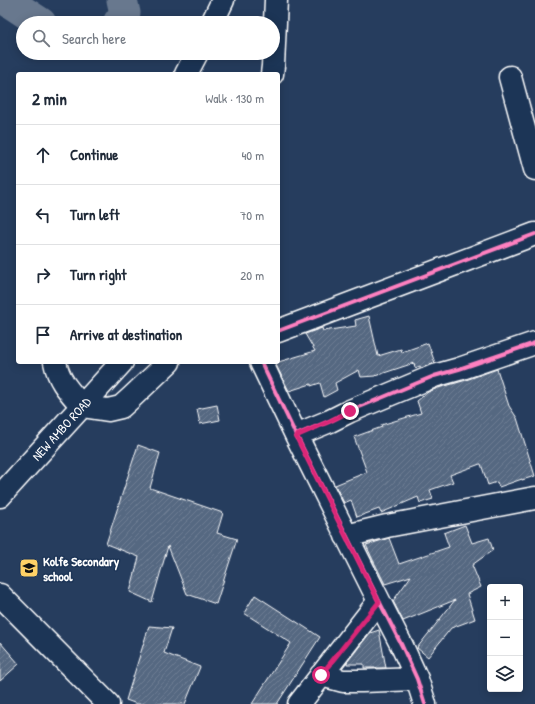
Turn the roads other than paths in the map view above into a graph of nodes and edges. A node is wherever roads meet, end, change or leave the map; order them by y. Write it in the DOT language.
graph roads {
  1 [pos="224,0"];
  2 [pos="276,0"];
  3 [pos="216,16"];
  4 [pos="275,16"];
  5 [pos="193,60"];
  6 [pos="273,60"];
  7 [pos="187,72"];
  8 [pos="272,72"];
  9 [pos="510,77"];
  10 [pos="535,168"];
  11 [pos="535,234"];
  12 [pos="280,330"];
  13 [pos="535,343"];
  14 [pos="55,364"];
  15 [pos="120,364"];
  16 [pos="167,364"];
  17 [pos="262,364"];
  18 [pos="82,406"];
  19 [pos="296,436"];
  20 [pos="0,496"];
  21 [pos="535,498"];
  22 [pos="346,536"];
  23 [pos="0,595"];
  24 [pos="379,602"];
  25 [pos="321,675"];
  26 [pos="417,679"];
  27 [pos="108,704"];
  28 [pos="299,704"];
  29 [pos="426,704"];
  1 -- 3 [label="street"];
  2 -- 4 [label="street"];
  5 -- 7 [label="street"];
  6 -- 8 [label="street"];
  9 -- 10 [label="street"];
  11 -- 12 [label="street"];
  13 -- 19 [label="street"];
  14 -- 18 [label="street"];
  15 -- 18 [label="street, NEW AMBO ROAD"];
  16 -- 18 [label="street"];
  17 -- 19 [label="street"];
  18 -- 20 [label="street, NEW AMBO ROAD"];
  19 -- 22 [label="street"];
  21 -- 22 [label="street"];
  22 -- 24 [label="street"];
  23 -- 27 [label="street"];
  24 -- 25 [label="street"];
  24 -- 26 [label="street"];
  25 -- 26 [label="street"];
  25 -- 28 [label="street"];
  26 -- 29 [label="street"];
}
